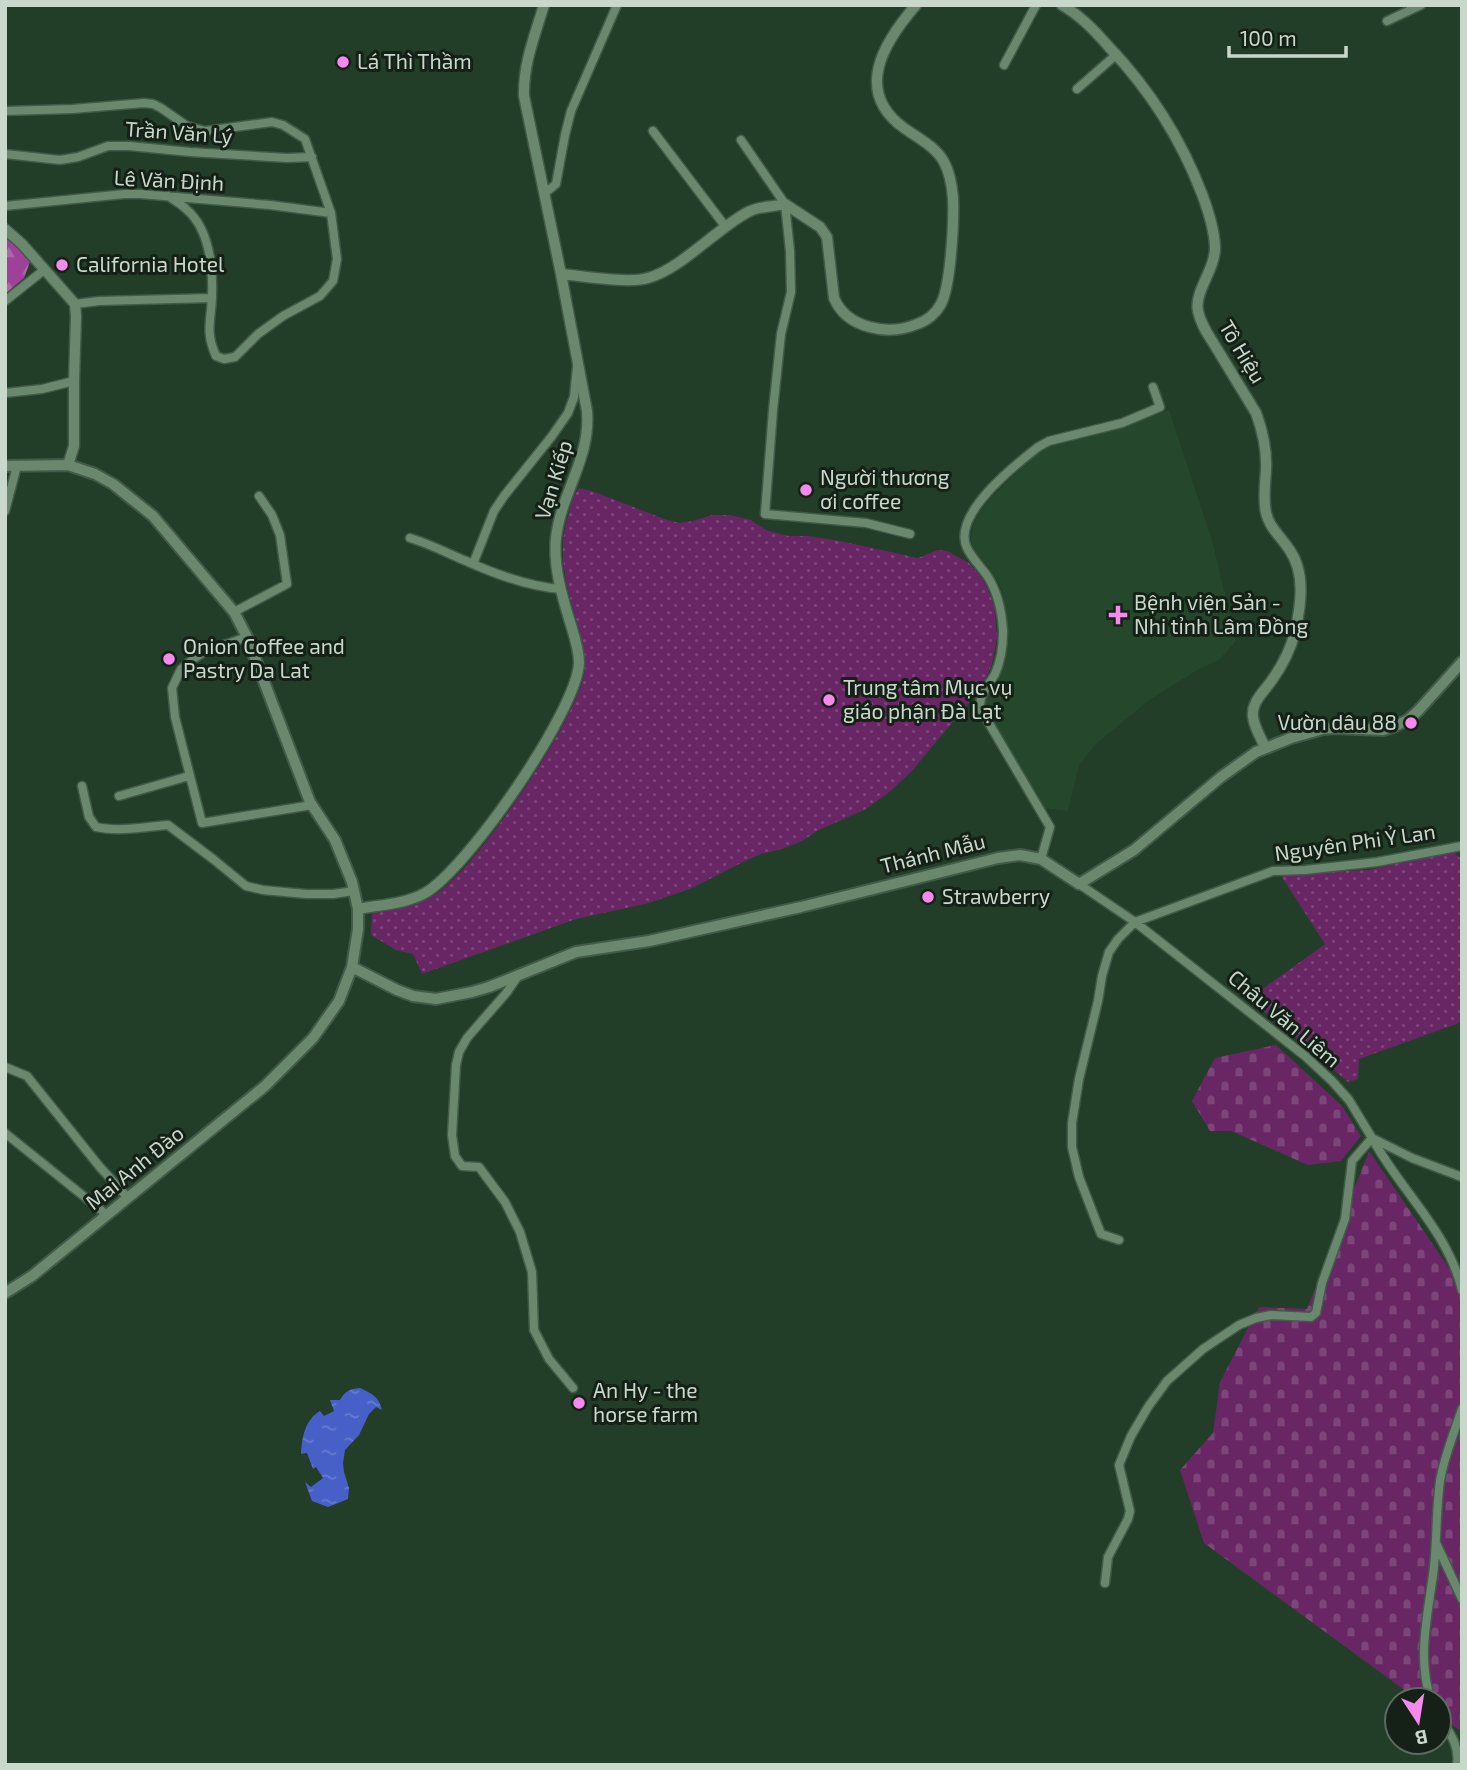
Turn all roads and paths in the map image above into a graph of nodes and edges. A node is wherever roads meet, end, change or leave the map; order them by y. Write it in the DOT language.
graph roads {
  1 [pos="544,5"];
  2 [pos="617,5"];
  3 [pos="916,5"];
  4 [pos="1036,5"];
  5 [pos="1062,5"];
  6 [pos="1421,5"];
  7 [pos="1387,21"];
  8 [pos="1116,54"];
  9 [pos="1004,65"];
  10 [pos="1077,89"];
  11 [pos="5,111"];
  12 [pos="653,131"];
  13 [pos="741,140"];
  14 [pos="5,154"];
  15 [pos="312,157"];
  16 [pos="545,193"];
  17 [pos="168,196"];
  18 [pos="785,204"];
  19 [pos="5,206"];
  20 [pos="331,214"];
  21 [pos="725,226"];
  22 [pos="5,229"];
  23 [pos="44,270"];
  24 [pos="562,274"];
  25 [pos="212,298"];
  26 [pos="5,301"];
  27 [pos="75,304"];
  28 [pos="578,364"];
  29 [pos="74,382"];
  30 [pos="1153,387"];
  31 [pos="5,393"];
  32 [pos="68,465"];
  33 [pos="11,466"];
  34 [pos="258,496"];
  35 [pos="5,511"];
  36 [pos="910,534"];
  37 [pos="410,538"];
  38 [pos="474,564"];
  39 [pos="561,589"];
  40 [pos="234,612"];
  41 [pos="247,637"];
  42 [pos="1462,662"];
  43 [pos="1265,747"];
  44 [pos="189,776"];
  45 [pos="82,786"];
  46 [pos="119,796"];
  47 [pos="312,805"];
  48 [pos="1462,846"];
  49 [pos="1041,859"];
  50 [pos="1079,884"];
  51 [pos="354,891"];
  52 [pos="358,909"];
  53 [pos="1135,922"];
  54 [pos="352,967"];
  55 [pos="518,976"];
  56 [pos="5,1067"];
  57 [pos="5,1133"];
  58 [pos="1372,1138"];
  59 [pos="1462,1177"];
  60 [pos="128,1198"];
  61 [pos="107,1215"];
  62 [pos="1119,1240"];
  63 [pos="1462,1290"];
  64 [pos="5,1293"];
  65 [pos="573,1388"];
  66 [pos="1462,1409"];
  67 [pos="1436,1543"];
  68 [pos="1105,1583"];
  69 [pos="1462,1599"];
  70 [pos="1427,1686"];
  71 [pos="1453,1738"];
  72 [pos="1457,1765"];
  1 -- 16 [label="street, Vạn Kiếp"];
  2 -- 16 [label="street"];
  3 -- 18 [label="street"];
  4 -- 9 [label="street"];
  5 -- 8 [label="street, Tô Hiệu"];
  6 -- 7 [label="street"];
  8 -- 10 [label="street"];
  8 -- 43 [label="street, Tô Hiệu"];
  11 -- 15 [label="street"];
  12 -- 21 [label="street"];
  13 -- 18 [label="street"];
  14 -- 15 [label="street, Trần Văn Lý"];
  15 -- 20 [label="street"];
  16 -- 24 [label="street, Vạn Kiếp"];
  17 -- 19 [label="street, Lê Văn Định"];
  17 -- 20 [label="street, Lê Văn Định"];
  17 -- 25 [label="street"];
  18 -- 21 [label="street"];
  18 -- 36 [label="street"];
  20 -- 25 [label="street"];
  21 -- 24 [label="street"];
  22 -- 23 [label="street"];
  23 -- 26 [label="street"];
  23 -- 27 [label="street"];
  24 -- 28 [label="street, Vạn Kiếp"];
  25 -- 27 [label="street"];
  27 -- 29 [label="street"];
  28 -- 38 [label="street"];
  28 -- 39 [label="street, Vạn Kiếp"];
  29 -- 31 [label="street"];
  29 -- 32 [label="street"];
  30 -- 49 [label="street"];
  32 -- 33 [label="main road"];
  32 -- 40 [label="main road, Mai Anh Đào"];
  33 -- 35 [label="street"];
  34 -- 40 [label="street"];
  37 -- 38 [label="street"];
  38 -- 39 [label="street"];
  39 -- 52 [label="street, Vạn Kiếp"];
  40 -- 41 [label="main road, Mai Anh Đào"];
  41 -- 44 [label="street"];
  41 -- 47 [label="main road, Mai Anh Đào"];
  42 -- 43 [label="main road"];
  43 -- 50 [label="main road"];
  44 -- 46 [label="street"];
  44 -- 47 [label="street"];
  45 -- 51 [label="street"];
  47 -- 51 [label="main road, Mai Anh Đào"];
  48 -- 53 [label="street, Nguyên Phi Ỷ Lan"];
  49 -- 50 [label="main road, Thánh Mẫu"];
  49 -- 55 [label="main road, Thánh Mẫu"];
  50 -- 53 [label="street, Châu Văn Liêm"];
  51 -- 52 [label="main road, Mai Anh Đào"];
  52 -- 54 [label="main road, Mai Anh Đào"];
  53 -- 58 [label="street, Châu Văn Liêm"];
  53 -- 62 [label="street"];
  54 -- 55 [label="main road, Thánh Mẫu"];
  54 -- 60 [label="main road, Mai Anh Đào"];
  55 -- 65 [label="street"];
  56 -- 60 [label="street"];
  57 -- 61 [label="street"];
  58 -- 59 [label="street"];
  58 -- 63 [label="street, Châu Văn Liêm"];
  58 -- 68 [label="street"];
  60 -- 61 [label="main road, Mai Anh Đào"];
  61 -- 64 [label="main road, Mai Anh Đào"];
  66 -- 67 [label="street"];
  67 -- 69 [label="street"];
  67 -- 70 [label="street"];
  71 -- 72 [label="street"];
}
